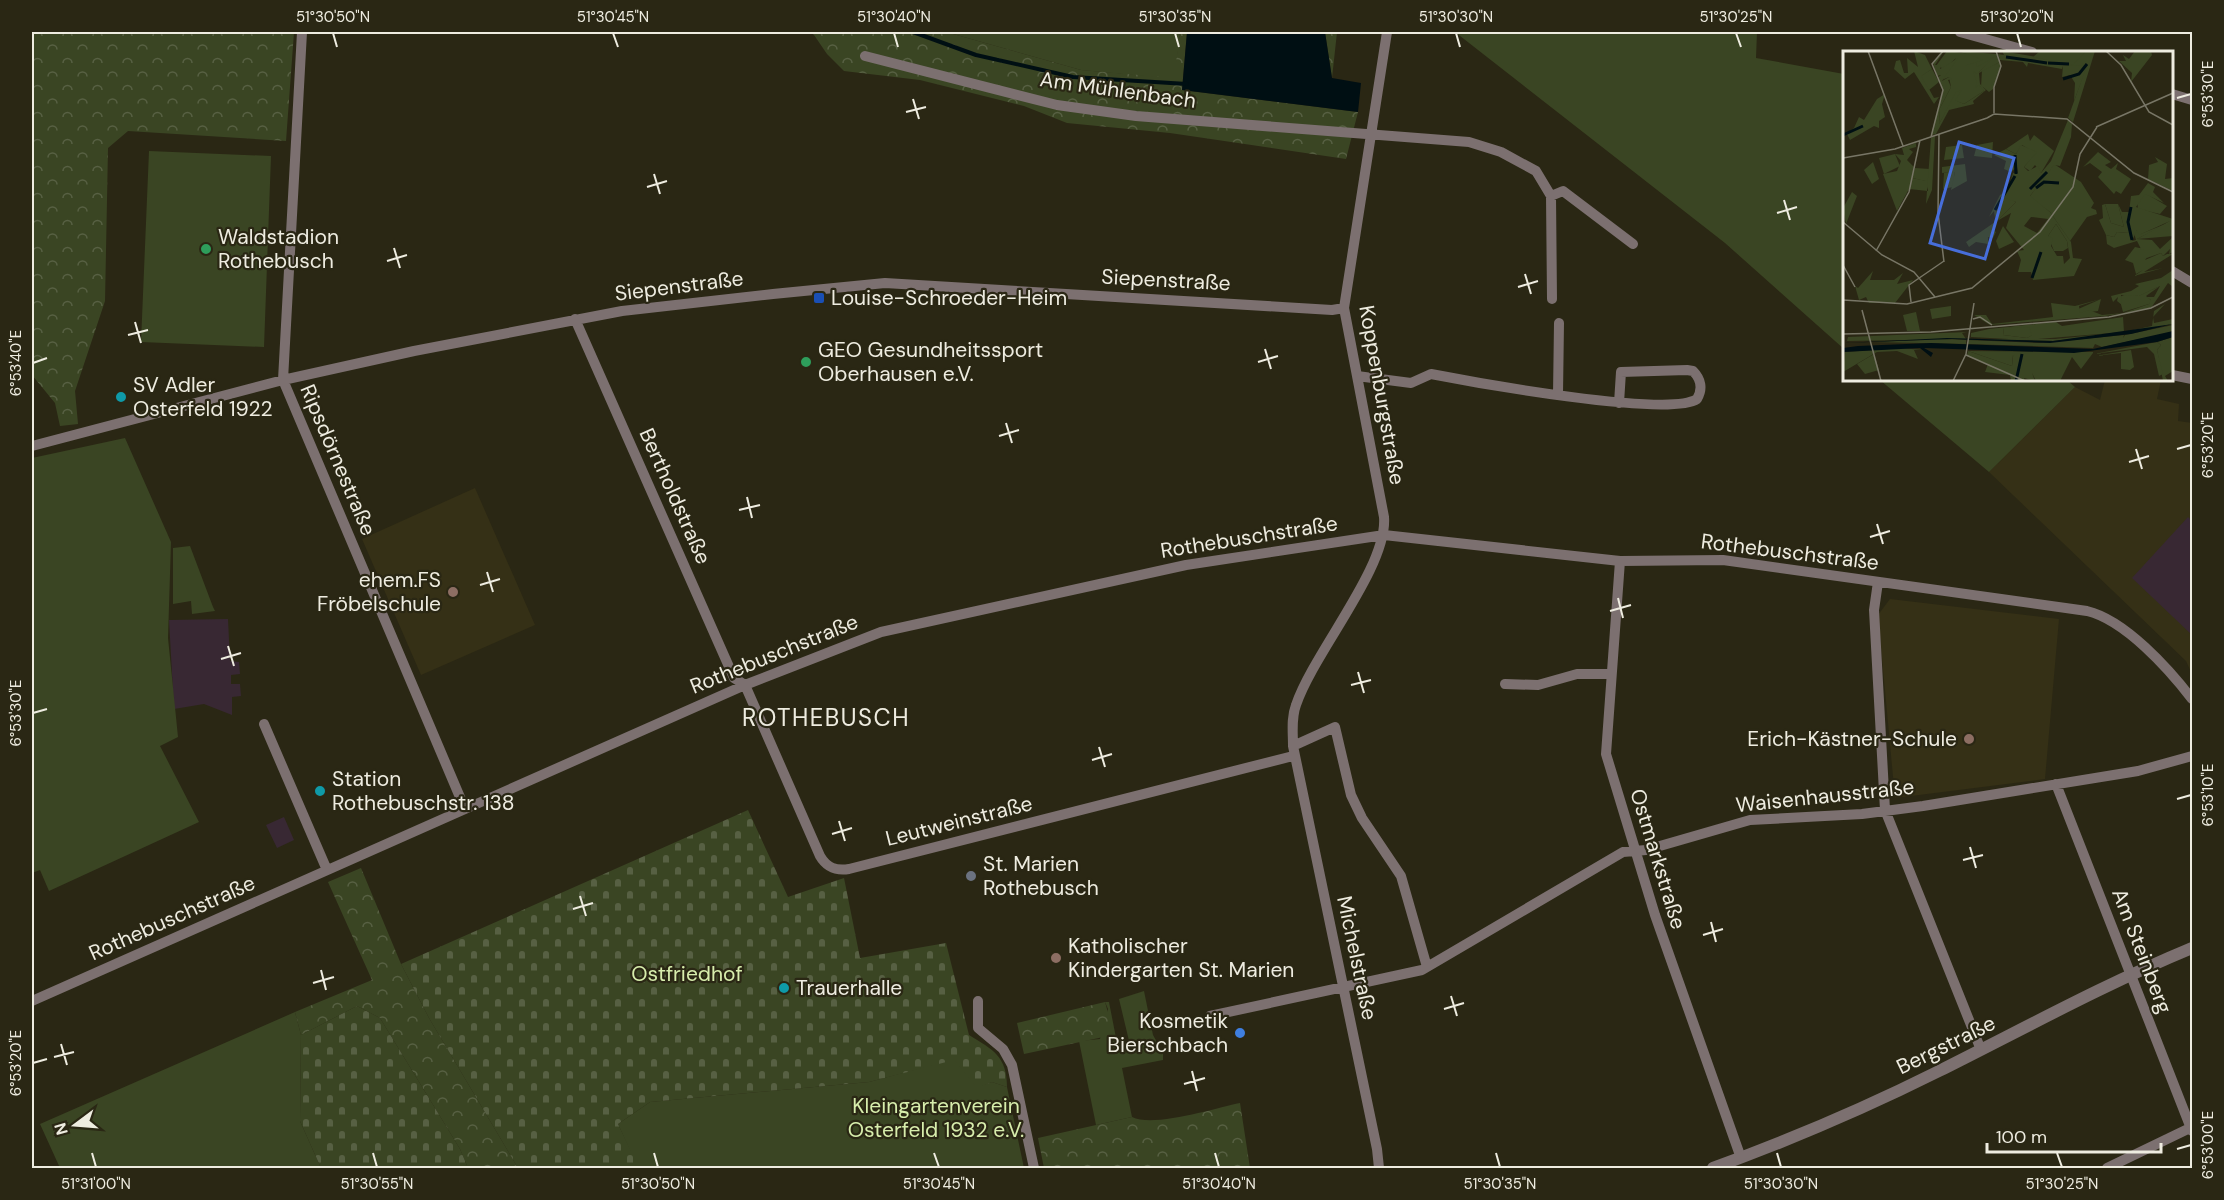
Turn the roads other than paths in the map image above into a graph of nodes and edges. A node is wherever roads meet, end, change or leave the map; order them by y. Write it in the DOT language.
graph roads {
  1 [pos="302,32"];
  2 [pos="1387,32"];
  3 [pos="1960,32"];
  4 [pos="2028,51"];
  5 [pos="865,56"];
  6 [pos="2173,94"];
  7 [pos="2193,100"];
  8 [pos="1370,134"];
  9 [pos="1551,196"];
  10 [pos="1633,244"];
  11 [pos="2173,272"];
  12 [pos="2193,283"];
  13 [pos="1552,299"];
  14 [pos="1344,308"];
  15 [pos="575,319"];
  16 [pos="1559,323"];
  17 [pos="2173,375"];
  18 [pos="1357,376"];
  19 [pos="2193,379"];
  20 [pos="284,380"];
  21 [pos="1558,394"];
  22 [pos="1619,403"];
  23 [pos="32,446"];
  24 [pos="1384,535"];
  25 [pos="1620,561"];
  26 [pos="1878,582"];
  27 [pos="1611,674"];
  28 [pos="1505,684"];
  29 [pos="745,685"];
  30 [pos="2193,699"];
  31 [pos="264,724"];
  32 [pos="1293,751"];
  33 [pos="2193,756"];
  34 [pos="2056,784"];
  35 [pos="465,809"];
  36 [pos="1885,810"];
  37 [pos="1635,852"];
  38 [pos="327,870"];
  39 [pos="2193,948"];
  40 [pos="1427,967"];
  41 [pos="2130,974"];
  42 [pos="1344,989"];
  43 [pos="32,1001"];
  44 [pos="978,1001"];
  45 [pos="1210,1016"];
  46 [pos="1981,1050"];
  47 [pos="2191,1130"];
  48 [pos="1741,1158"];
  49 [pos="1034,1168"];
  50 [pos="1379,1168"];
  51 [pos="1713,1168"];
  52 [pos="2107,1168"];
  1 -- 20 [label="street, Ripsdörnestraße"];
  2 -- 8 [label="street, Koppenburgstraße"];
  3 -- 4 [label="street"];
  5 -- 8 [label="street, Am Mühlenbach"];
  6 -- 7 [label="street"];
  8 -- 9 [label="street, Am Mühlenbach"];
  8 -- 14 [label="street, Koppenburgstraße"];
  9 -- 10 [label="street"];
  9 -- 13 [label="street"];
  11 -- 12 [label="street"];
  14 -- 15 [label="street, Siepenstraße"];
  14 -- 18 [label="street, Koppenburgstraße"];
  15 -- 20 [label="street, Siepenstraße"];
  15 -- 29 [label="street, Bertholdstraße"];
  16 -- 21 [label="street"];
  17 -- 19 [label="street"];
  18 -- 21 [label="street"];
  18 -- 24 [label="street, Koppenburgstraße"];
  20 -- 23 [label="street, Siepenstraße"];
  20 -- 35 [label="street, Ripsdörnestraße"];
  21 -- 22 [label="street"];
  22 -- 22 [label="street"];
  24 -- 25 [label="street, Rothebuschstraße"];
  24 -- 29 [label="street, Rothebuschstraße"];
  24 -- 32 [label="street, Koppenburgstraße"];
  25 -- 26 [label="street, Rothebuschstraße"];
  25 -- 27 [label="street, Ostmarkstraße"];
  26 -- 30 [label="street, Rothebuschstraße"];
  26 -- 36 [label="street"];
  27 -- 28 [label="street"];
  27 -- 37 [label="street, Ostmarkstraße"];
  29 -- 32 [label="street, Leutweinstraße"];
  29 -- 35 [label="street, Rothebuschstraße"];
  31 -- 38 [label="street"];
  32 -- 40 [label="street"];
  32 -- 42 [label="street, Michelstraße"];
  33 -- 34 [label="street, Waisenhausstraße"];
  34 -- 36 [label="street, Waisenhausstraße"];
  34 -- 41 [label="street, Am Steinberg"];
  35 -- 38 [label="street, Rothebuschstraße"];
  36 -- 37 [label="street, Waisenhausstraße"];
  36 -- 46 [label="street"];
  37 -- 40 [label="street, Waisenhausstraße"];
  37 -- 48 [label="street, Ostmarkstraße"];
  38 -- 43 [label="street, Rothebuschstraße"];
  39 -- 41 [label="street, Bergstraße"];
  40 -- 42 [label="street, Waisenhausstraße"];
  41 -- 46 [label="street, Bergstraße"];
  41 -- 47 [label="street, Am Steinberg"];
  42 -- 45 [label="street, Waisenhausstraße"];
  42 -- 50 [label="street, Michelstraße"];
  44 -- 49 [label="street"];
  46 -- 48 [label="street, Bergstraße"];
  47 -- 52 [label="street"];
  48 -- 51 [label="street, Bergstraße"];
}
